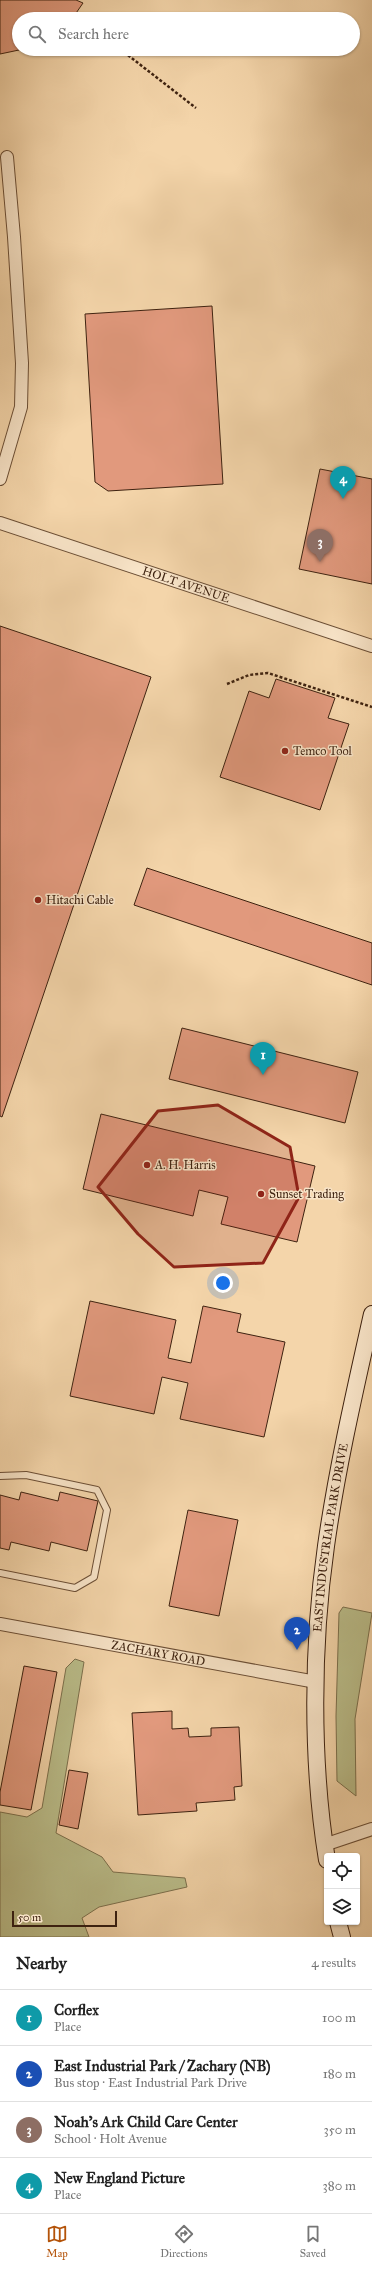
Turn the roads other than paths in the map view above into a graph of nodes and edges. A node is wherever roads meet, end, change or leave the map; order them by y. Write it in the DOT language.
graph roads {
  1 [pos="6,157"];
  2 [pos="0,479"];
  3 [pos="0,523"];
  4 [pos="372,646"];
  5 [pos="372,1314"];
  6 [pos="0,1476"];
  7 [pos="0,1573"];
  8 [pos="0,1624"];
  9 [pos="316,1682"];
  10 [pos="372,1829"];
  11 [pos="326,1852"];
  12 [pos="339,1925"];
  13 [pos="342,1937"];
  1 -- 2 [label="street"];
  3 -- 4 [label="street, HOLT AVENUE"];
  5 -- 9 [label="street, EAST INDUSTRIAL PARK DRIVE"];
  6 -- 7 [label="lane"];
  8 -- 9 [label="street, ZACHARY ROAD"];
  9 -- 11 [label="street, EAST INDUSTRIAL PARK DRIVE"];
  10 -- 11 [label="street"];
  12 -- 13 [label="street"];
}
